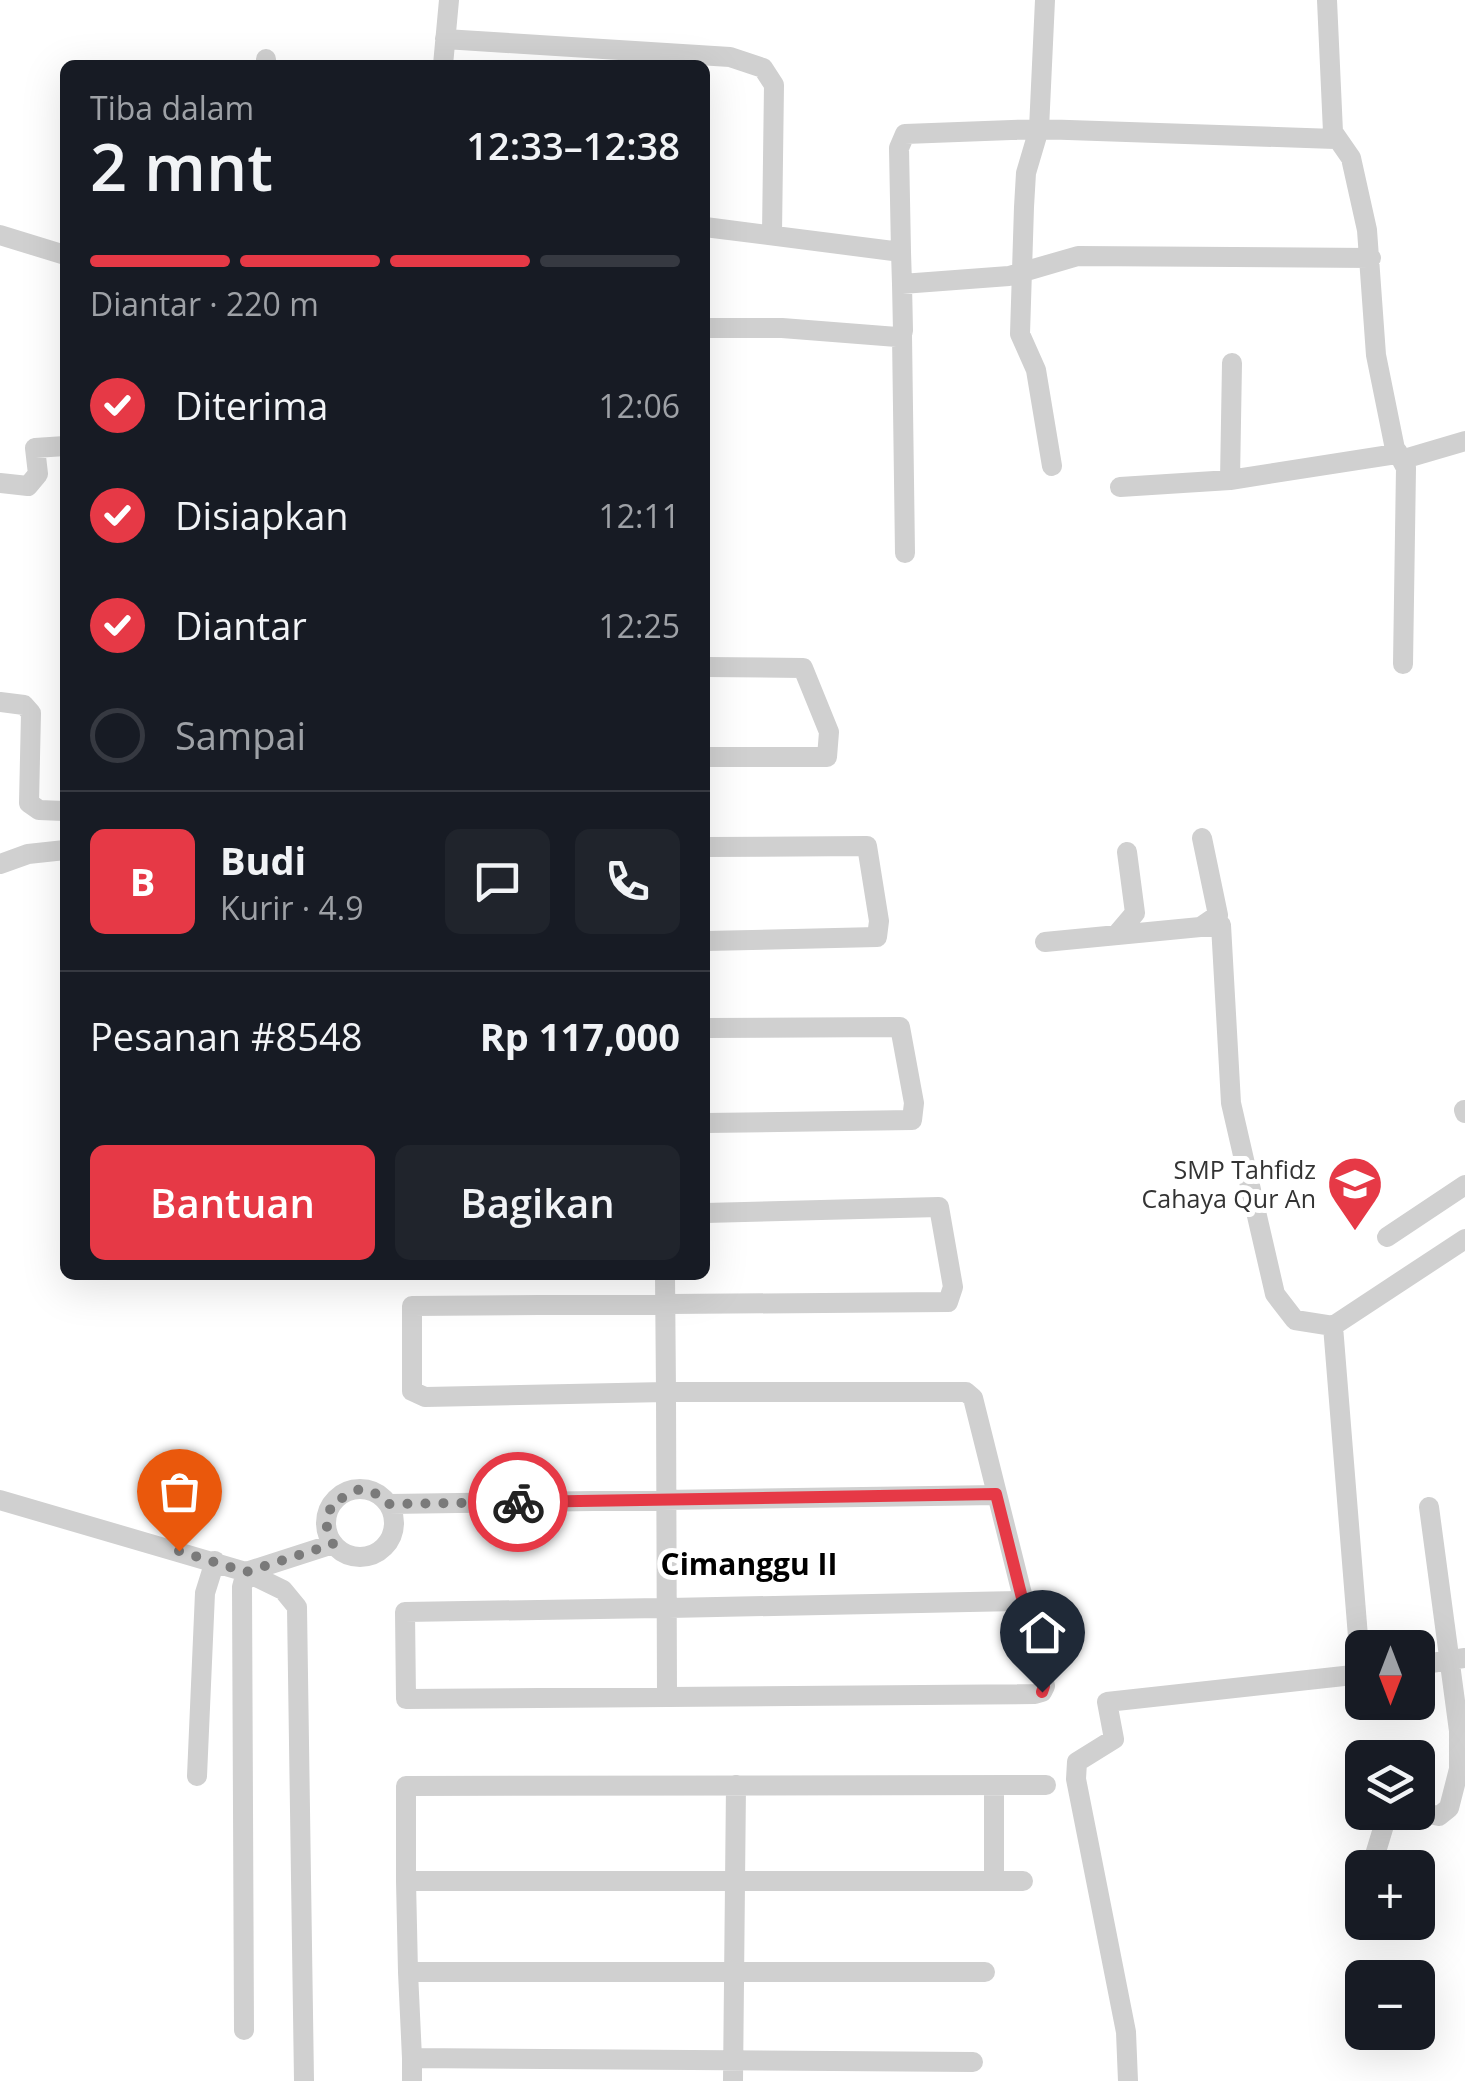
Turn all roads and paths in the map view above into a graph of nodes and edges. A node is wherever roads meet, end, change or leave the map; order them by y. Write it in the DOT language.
graph roads {
  1 [pos="449,0"];
  2 [pos="1045,0"];
  3 [pos="1349,0"];
  4 [pos="1328,5"];
  5 [pos="445,39"];
  6 [pos="443,60"];
  7 [pos="1039,129"];
  8 [pos="1335,138"];
  9 [pos="710,227"];
  10 [pos="772,233"];
  11 [pos="0,234"];
  12 [pos="901,252"];
  13 [pos="60,253"];
  14 [pos="1372,258"];
  15 [pos="1024,272"];
  16 [pos="902,284"];
  17 [pos="710,328"];
  18 [pos="902,334"];
  19 [pos="1232,363"];
  20 [pos="1465,441"];
  21 [pos="60,446"];
  22 [pos="1400,455"];
  23 [pos="1052,466"];
  24 [pos="1230,480"];
  25 [pos="0,483"];
  26 [pos="1120,487"];
  27 [pos="905,553"];
  28 [pos="1403,664"];
  29 [pos="710,666"];
  30 [pos="0,702"];
  31 [pos="710,758"];
  32 [pos="60,811"];
  33 [pos="1202,838"];
  34 [pos="710,848"];
  35 [pos="60,851"];
  36 [pos="1127,852"];
  37 [pos="0,864"];
  38 [pos="1202,926"];
  39 [pos="1118,934"];
  40 [pos="710,941"];
  41 [pos="1045,942"];
  42 [pos="710,1028"];
  43 [pos="710,1123"];
  44 [pos="1465,1185"];
  45 [pos="710,1213"];
  46 [pos="1387,1237"];
  47 [pos="1465,1238"];
  48 [pos="664,1280"];
  49 [pos="665,1306"];
  50 [pos="1334,1326"];
  51 [pos="666,1392"];
  52 [pos="996,1494"];
  53 [pos="0,1500"];
  54 [pos="667,1502"];
  55 [pos="389,1504"];
  56 [pos="1429,1506"];
  57 [pos="333,1544"];
  58 [pos="215,1561"];
  59 [pos="246,1572"];
  60 [pos="1021,1601"];
  61 [pos="670,1608"];
  62 [pos="1358,1630"];
  63 [pos="1456,1660"];
  64 [pos="1345,1676"];
  65 [pos="667,1696"];
  66 [pos="197,1776"];
  67 [pos="736,1785"];
  68 [pos="1046,1785"];
  69 [pos="994,1786"];
  70 [pos="1435,1815"];
  71 [pos="734,1881"];
  72 [pos="994,1881"];
  73 [pos="1023,1881"];
  74 [pos="406,1882"];
  75 [pos="734,1971"];
  76 [pos="408,1972"];
  77 [pos="985,1972"];
  78 [pos="244,2030"];
  79 [pos="412,2058"];
  80 [pos="973,2062"];
  81 [pos="733,2071"];
  82 [pos="304,2081"];
  83 [pos="412,2081"];
  84 [pos="1128,2081"];
  1 -- 5 [label="street"];
  2 -- 7 [label="street"];
  3 -- 4 [label="street"];
  4 -- 8 [label="street"];
  5 -- 6 [label="street"];
  5 -- 10 [label="street"];
  7 -- 8 [label="street"];
  7 -- 12 [label="street"];
  7 -- 15 [label="street"];
  8 -- 14 [label="street"];
  9 -- 10 [label="street"];
  10 -- 12 [label="street"];
  11 -- 13 [label="street"];
  12 -- 16 [label="street"];
  14 -- 15 [label="street"];
  14 -- 22 [label="street"];
  15 -- 16 [label="street"];
  15 -- 23 [label="street"];
  16 -- 18 [label="street"];
  17 -- 18 [label="street"];
  18 -- 27 [label="street"];
  19 -- 24 [label="street"];
  20 -- 22 [label="street"];
  21 -- 25 [label="street"];
  22 -- 24 [label="street"];
  22 -- 28 [label="street"];
  24 -- 26 [label="street"];
  29 -- 31 [label="street"];
  30 -- 32 [label="street"];
  33 -- 38 [label="street"];
  34 -- 40 [label="street"];
  35 -- 37 [label="street"];
  36 -- 39 [label="street"];
  38 -- 39 [label="street"];
  38 -- 50 [label="street"];
  39 -- 41 [label="street"];
  42 -- 43 [label="street"];
  44 -- 46 [label="street"];
  45 -- 49 [label="street"];
  47 -- 50 [label="street"];
  48 -- 49 [label="street"];
  49 -- 51 [label="street"];
  49 -- 51 [label="street"];
  50 -- 62 [label="street"];
  51 -- 52 [label="street"];
  51 -- 54 [label="street"];
  52 -- 54 [label="street"];
  52 -- 60 [label="street"];
  53 -- 58 [label="street"];
  54 -- 55 [label="street"];
  54 -- 61 [label="street"];
  55 -- 57 [label="street"];
  55 -- 57 [label="street"];
  56 -- 63 [label="street"];
  57 -- 59 [label="street"];
  58 -- 59 [label="street"];
  58 -- 66 [label="street"];
  59 -- 78 [label="street"];
  59 -- 82 [label="street"];
  60 -- 61 [label="street"];
  60 -- 65 [label="street"];
  61 -- 65 [label="street"];
  61 -- 65 [label="street"];
  63 -- 70 [label="street"];
  64 -- 84 [label="street"];
  67 -- 69 [label="street"];
  67 -- 71 [label="street"];
  67 -- 74 [label="street"];
  68 -- 69 [label="street"];
  69 -- 72 [label="street"];
  71 -- 72 [label="street"];
  71 -- 74 [label="street"];
  71 -- 75 [label="street"];
  72 -- 73 [label="street"];
  74 -- 76 [label="street"];
  75 -- 76 [label="street"];
  75 -- 77 [label="street"];
  75 -- 81 [label="street"];
  76 -- 79 [label="street"];
  79 -- 81 [label="street"];
  79 -- 83 [label="street"];
  80 -- 81 [label="street"];
}
